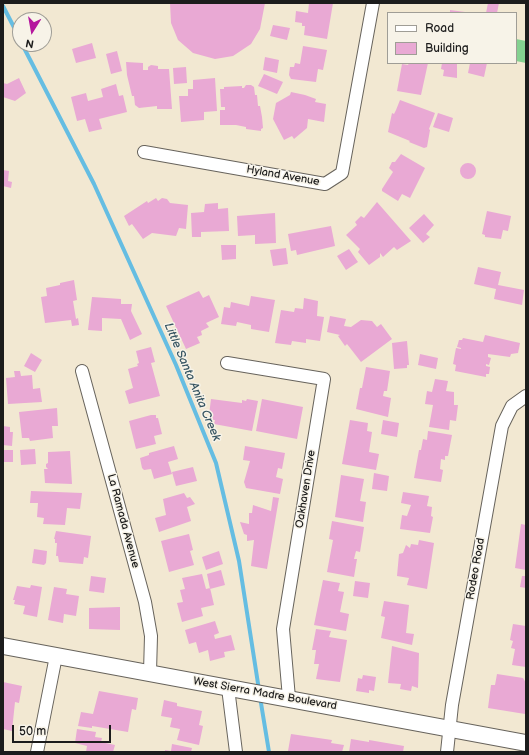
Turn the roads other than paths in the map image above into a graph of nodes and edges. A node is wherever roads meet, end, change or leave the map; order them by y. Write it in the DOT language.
graph roads {
  1 [pos="373,3"];
  2 [pos="144,152"];
  3 [pos="227,363"];
  4 [pos="82,371"];
  5 [pos="526,396"];
  6 [pos="3,646"];
  7 [pos="56,656"];
  8 [pos="150,672"];
  9 [pos="228,688"];
  10 [pos="289,698"];
  11 [pos="448,728"];
  12 [pos="526,743"];
  13 [pos="37,752"];
  14 [pos="236,752"];
  15 [pos="447,752"];
  1 -- 2 [label="street, Hyland Avenue"];
  3 -- 10 [label="street, Oakhaven Drive"];
  4 -- 8 [label="street, La Ramada Avenue"];
  5 -- 11 [label="street, Rodeo Road"];
  6 -- 7 [label="street, West Sierra Madre Boulevard"];
  7 -- 8 [label="street, West Sierra Madre Boulevard"];
  7 -- 13 [label="street"];
  8 -- 9 [label="street, West Sierra Madre Boulevard"];
  9 -- 10 [label="street, West Sierra Madre Boulevard"];
  9 -- 14 [label="street"];
  10 -- 11 [label="street, West Sierra Madre Boulevard"];
  11 -- 12 [label="street, West Sierra Madre Boulevard"];
  11 -- 15 [label="street, Rodeo Road"];
}
